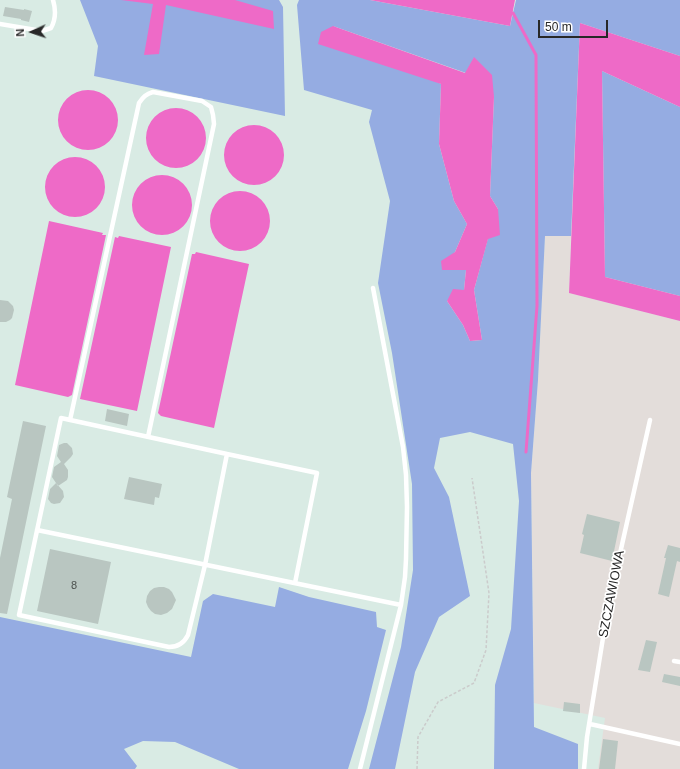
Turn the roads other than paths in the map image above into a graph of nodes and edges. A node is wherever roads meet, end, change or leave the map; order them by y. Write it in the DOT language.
graph roads {
  1 [pos="53,0"];
  2 [pos="0,24"];
  3 [pos="373,288"];
  4 [pos="70,420"];
  5 [pos="650,420"];
  6 [pos="148,437"];
  7 [pos="227,454"];
  8 [pos="37,530"];
  9 [pos="204,565"];
  10 [pos="295,583"];
  11 [pos="401,605"];
  12 [pos="674,661"];
  13 [pos="680,662"];
  14 [pos="590,724"];
  15 [pos="680,744"];
  16 [pos="360,769"];
  17 [pos="584,769"];
  1 -- 2 [label="lane"];
  3 -- 11 [label="lane"];
  4 -- 6 [label="lane"];
  4 -- 6 [label="lane"];
  4 -- 8 [label="lane"];
  5 -- 14 [label="lane, SZCZAWIOWA"];
  6 -- 7 [label="lane"];
  7 -- 9 [label="lane"];
  7 -- 10 [label="lane"];
  8 -- 9 [label="lane"];
  8 -- 9 [label="lane"];
  9 -- 10 [label="lane"];
  10 -- 11 [label="lane"];
  11 -- 16 [label="lane"];
  12 -- 13 [label="lane"];
  14 -- 15 [label="lane"];
  14 -- 17 [label="lane, SZCZAWIOWA"];
}
